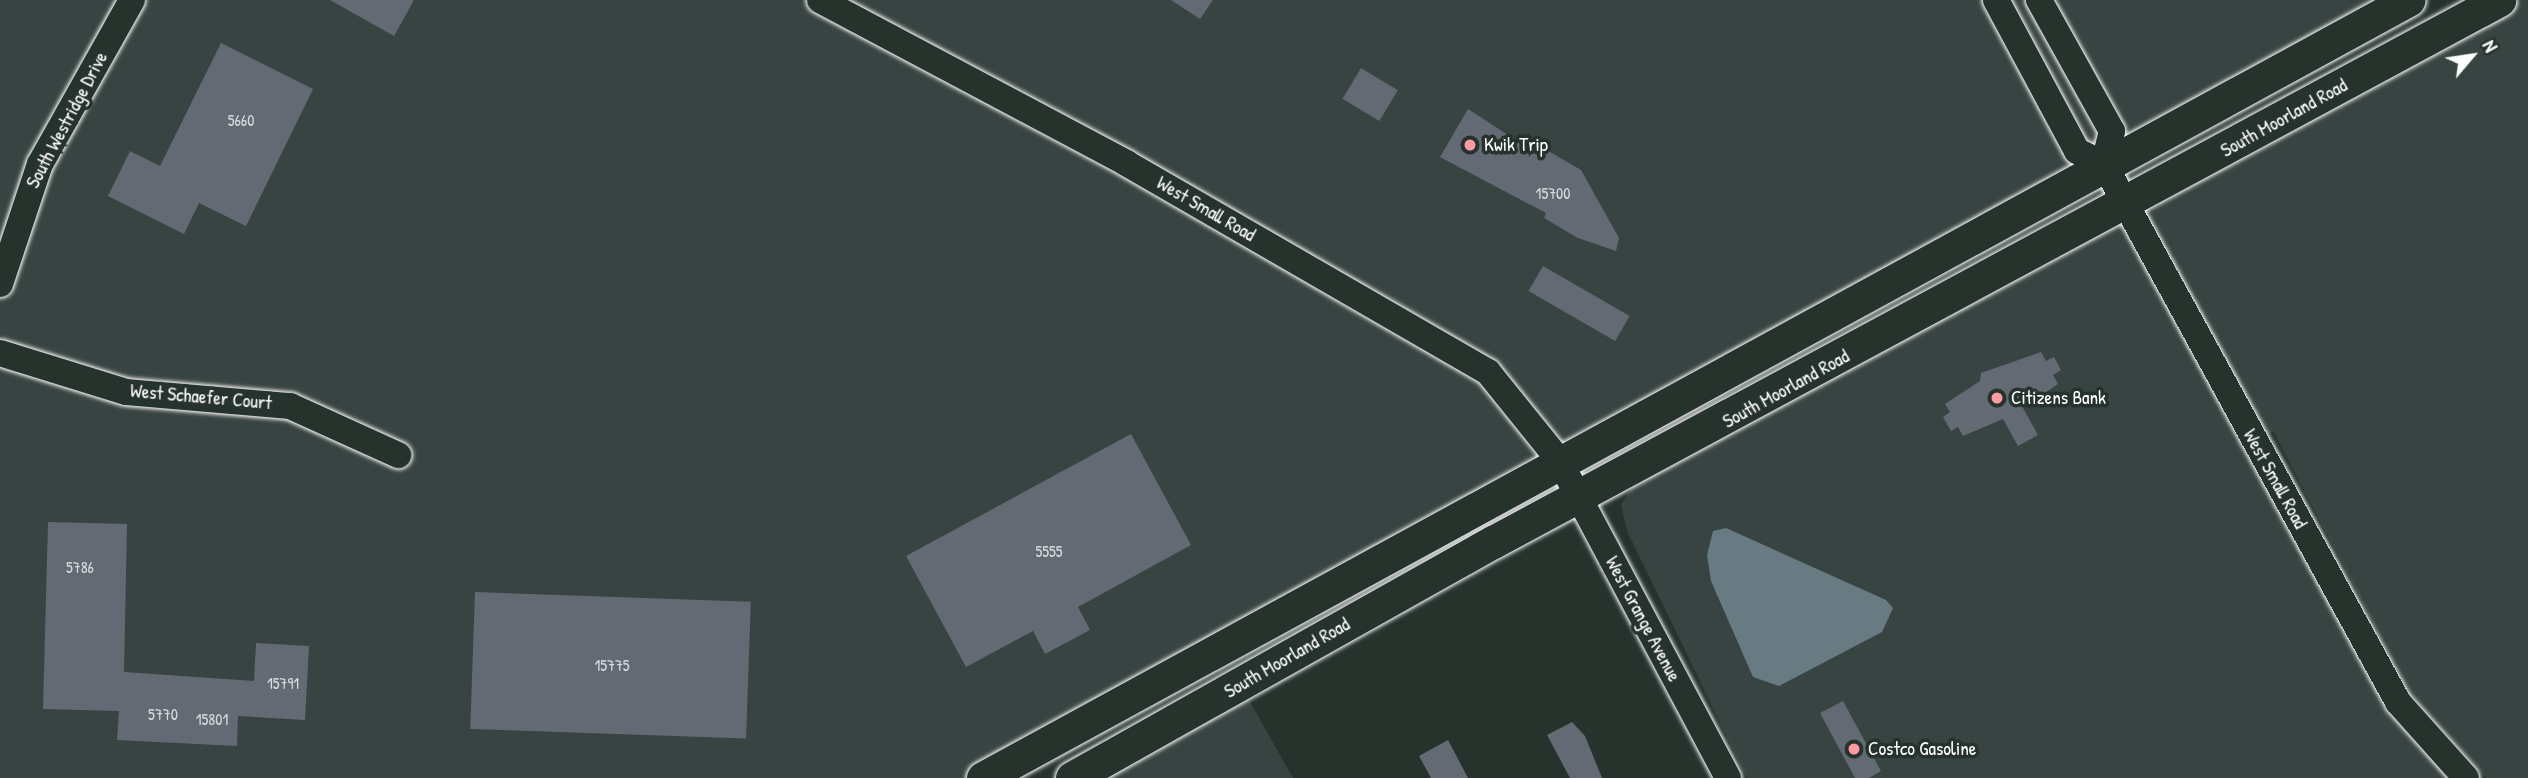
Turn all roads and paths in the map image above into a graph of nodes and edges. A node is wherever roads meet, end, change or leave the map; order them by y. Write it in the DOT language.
graph roads {
  1 [pos="132,0"];
  2 [pos="820,0"];
  3 [pos="1996,0"];
  4 [pos="2039,0"];
  5 [pos="2408,0"];
  6 [pos="2499,0"];
  7 [pos="2104,164"];
  8 [pos="2125,205"];
  9 [pos="0,284"];
  10 [pos="0,353"];
  11 [pos="398,455"];
  12 [pos="1559,460"];
  13 [pos="1581,500"];
  14 [pos="983,778"];
  15 [pos="1072,778"];
  16 [pos="1728,778"];
  17 [pos="2466,778"];
  1 -- 9 [label="street, South Westridge Drive"];
  2 -- 12 [label="street, West Small Road"];
  3 -- 7 [label="street"];
  4 -- 7 [label="street"];
  5 -- 7 [label="main road, South Moorland Road"];
  6 -- 8 [label="main road, South Moorland Road"];
  7 -- 8 [label="street, West Small Road"];
  7 -- 12 [label="main road, South Moorland Road"];
  8 -- 13 [label="main road, South Moorland Road"];
  8 -- 17 [label="street, West Small Road"];
  10 -- 11 [label="street, West Schaefer Court"];
  12 -- 13 [label="street, West Grange Avenue"];
  12 -- 14 [label="main road, South Moorland Road"];
  13 -- 15 [label="main road, South Moorland Road"];
  13 -- 16 [label="street, West Grange Avenue"];
}
